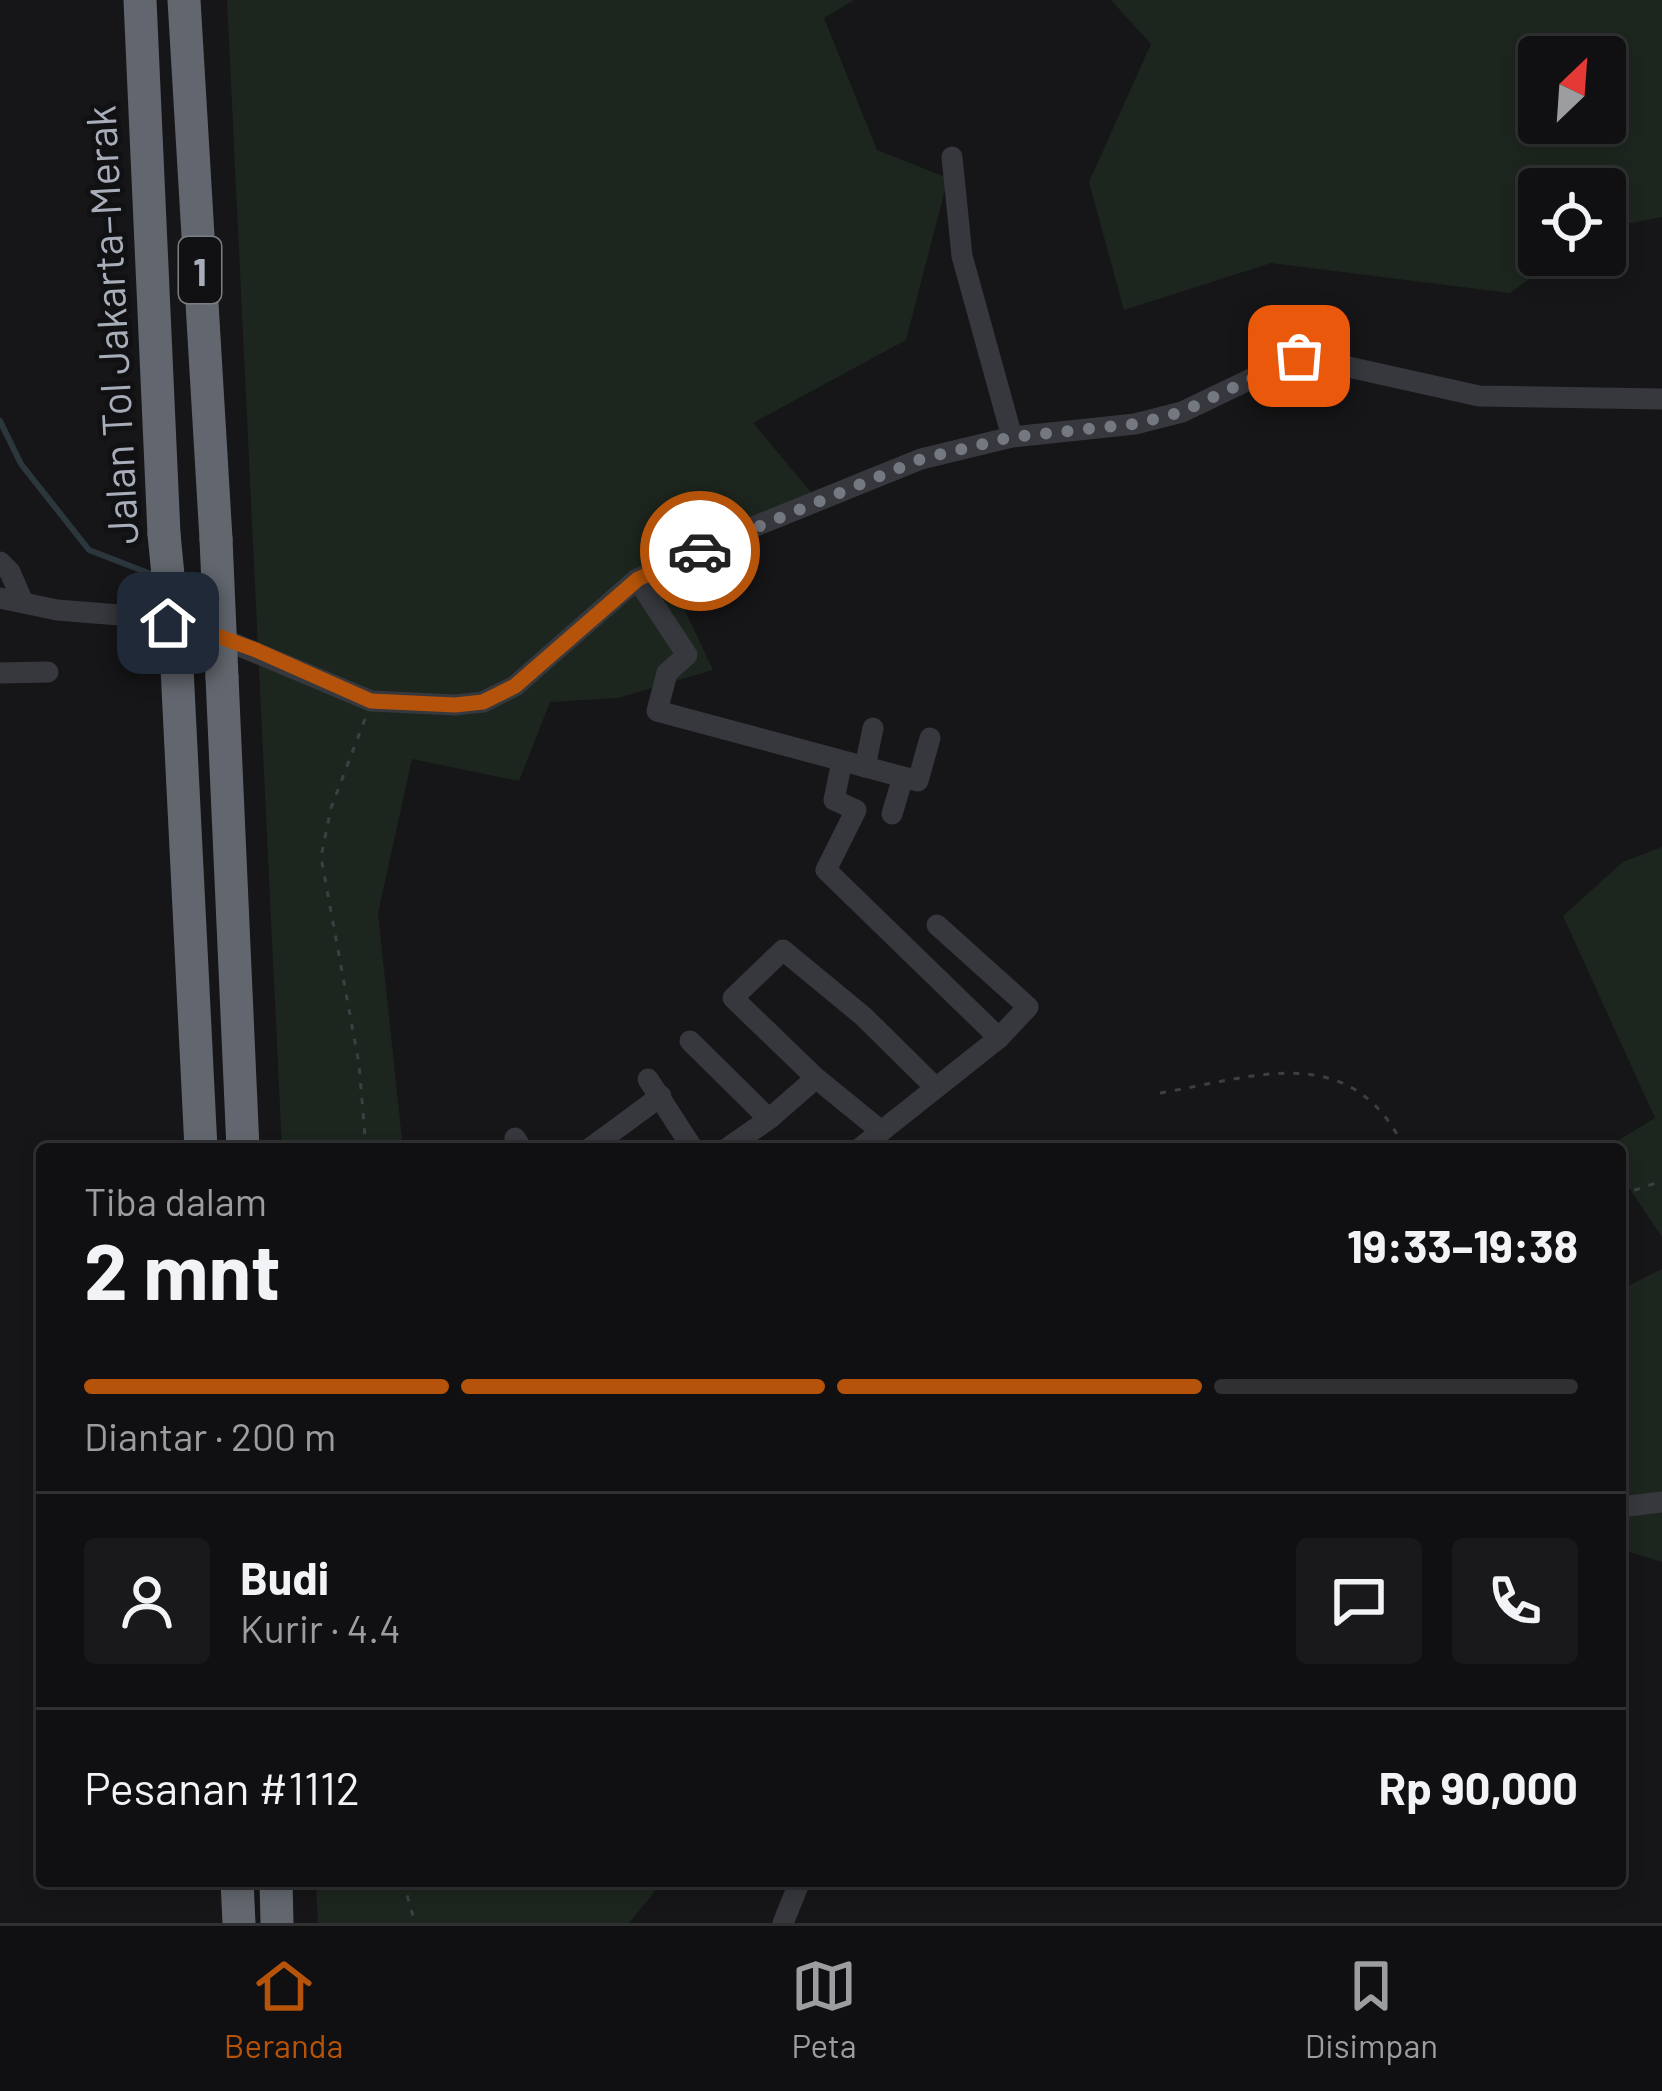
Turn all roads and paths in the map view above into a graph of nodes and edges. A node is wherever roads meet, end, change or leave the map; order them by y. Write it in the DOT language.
graph roads {
  1 [pos="140,0"];
  2 [pos="184,0"];
  3 [pos="952,157"];
  4 [pos="1662,399"];
  5 [pos="1012,437"];
  6 [pos="0,562"];
  7 [pos="638,579"];
  8 [pos="11,600"];
  9 [pos="47,672"];
  10 [pos="0,673"];
  11 [pos="371,701"];
  12 [pos="873,728"];
  13 [pos="930,739"];
  14 [pos="842,761"];
  15 [pos="866,767"];
  16 [pos="903,778"];
  17 [pos="892,814"];
  18 [pos="937,926"];
  19 [pos="999,1038"];
  20 [pos="690,1040"];
  21 [pos="815,1078"];
  22 [pos="936,1088"];
  23 [pos="1160,1094"];
  24 [pos="769,1119"];
  25 [pos="881,1131"];
  26 [pos="201,1143"];
  27 [pos="243,1143"];
  28 [pos="366,1143"];
  29 [pos="595,1143"];
  30 [pos="689,1143"];
  31 [pos="734,1143"];
  32 [pos="866,1143"];
  33 [pos="1402,1143"];
  34 [pos="1662,1181"];
  35 [pos="1626,1193"];
  36 [pos="1662,1502"];
  37 [pos="1626,1506"];
  38 [pos="237,1887"];
  39 [pos="276,1887"];
  40 [pos="405,1887"];
  41 [pos="798,1887"];
  42 [pos="239,1923"];
  43 [pos="278,1923"];
  44 [pos="415,1923"];
  45 [pos="783,1923"];
  1 -- 26 [label="highway, Jalan Tol Jakarta–Merak / 1, bridge"];
  2 -- 27 [label="highway, 1, bridge"];
  3 -- 5 [label="street"];
  4 -- 5 [label="street"];
  5 -- 7 [label="street"];
  6 -- 8 [label="street"];
  7 -- 11 [label="street"];
  7 -- 14 [label="street"];
  8 -- 11 [label="street"];
  9 -- 10 [label="street"];
  11 -- 28 [label="path"];
  12 -- 15 [label="street"];
  13 -- 16 [label="street"];
  14 -- 15 [label="street"];
  14 -- 19 [label="street"];
  15 -- 16 [label="street"];
  16 -- 17 [label="street"];
  18 -- 19 [label="street"];
  19 -- 22 [label="street"];
  20 -- 24 [label="street"];
  21 -- 22 [label="street"];
  21 -- 24 [label="street"];
  21 -- 25 [label="street"];
  22 -- 25 [label="street"];
  23 -- 33 [label="path"];
  24 -- 31 [label="street"];
  25 -- 32 [label="street"];
  29 -- 30 [label="street"];
  34 -- 35 [label="path"];
  36 -- 37 [label="street"];
  38 -- 42 [label="highway"];
  39 -- 43 [label="highway"];
  40 -- 44 [label="path"];
  41 -- 45 [label="street"];
}
